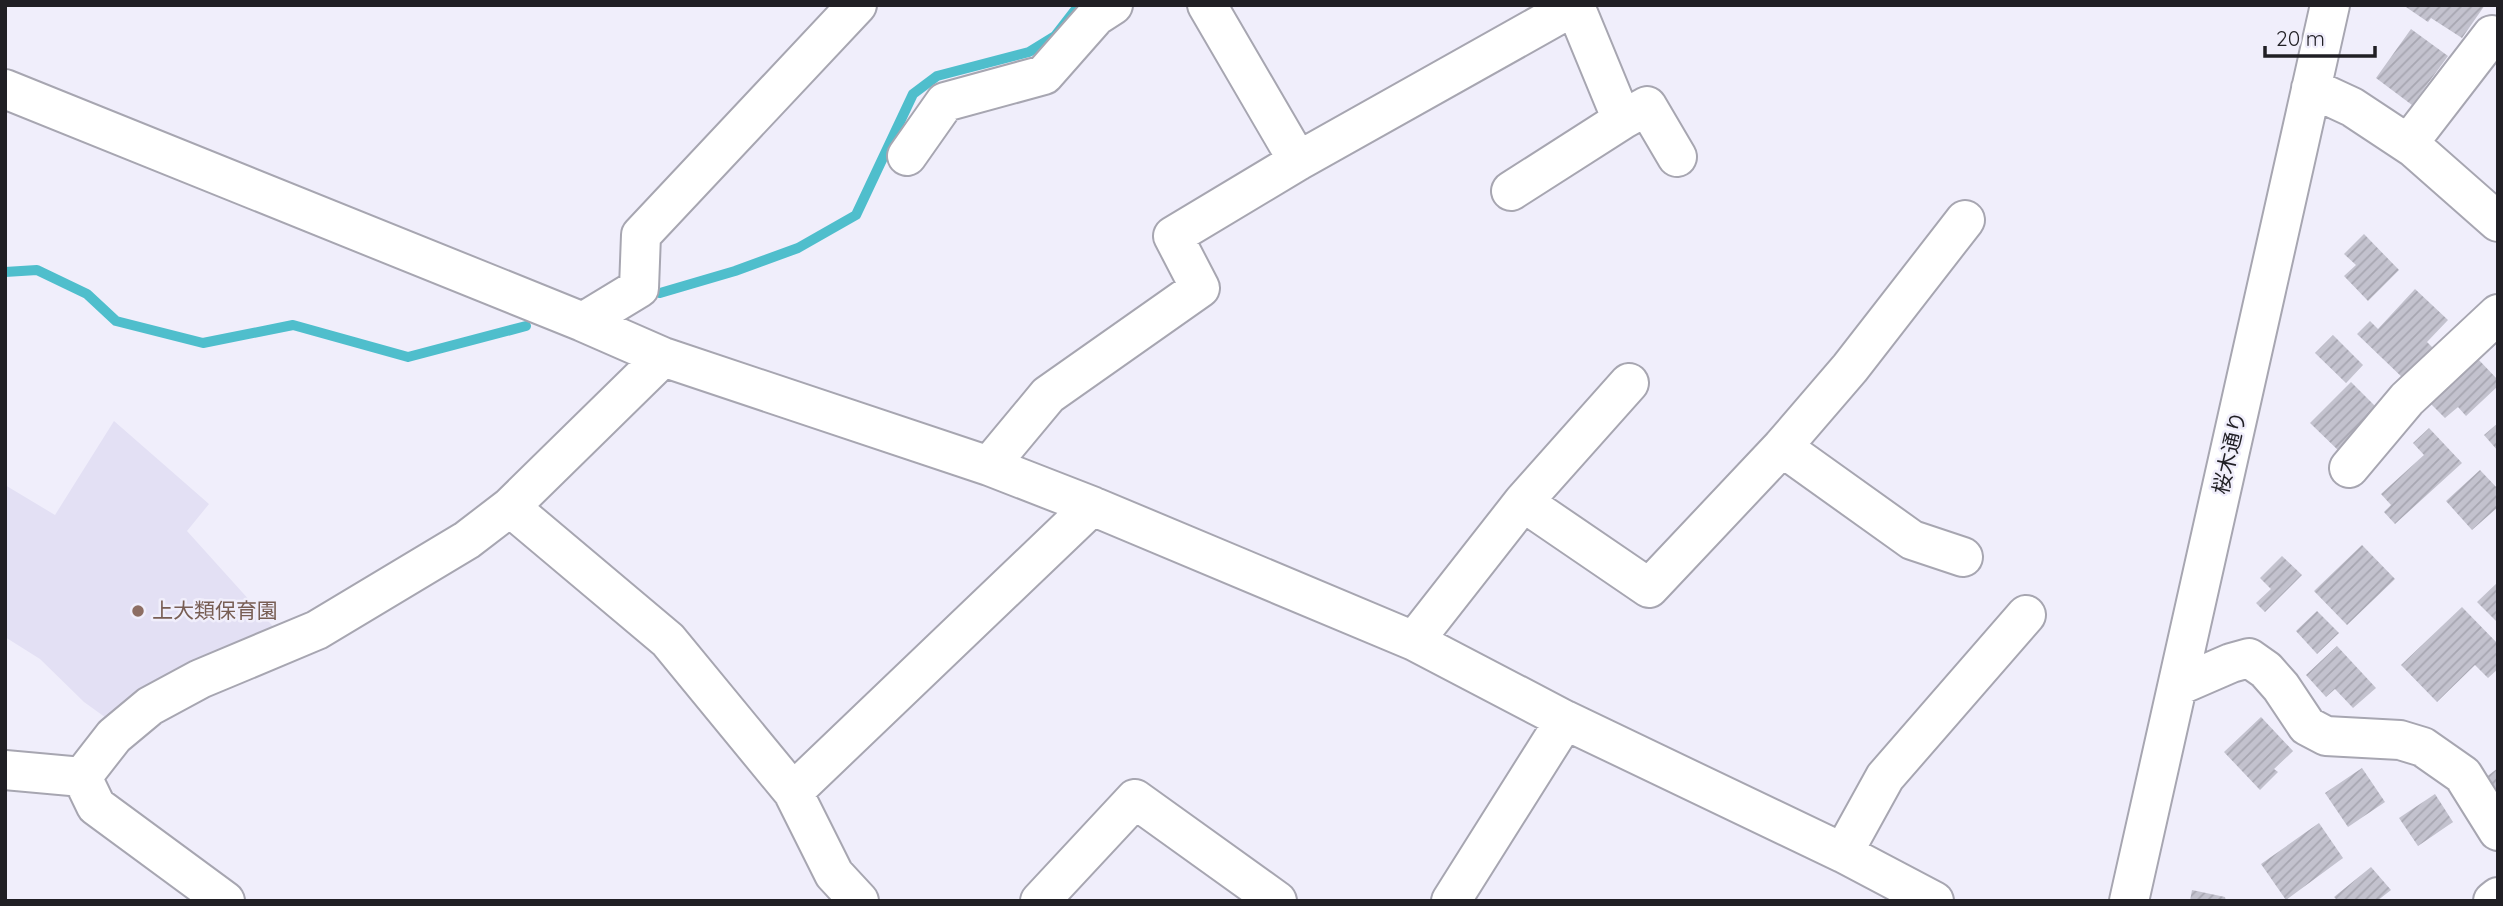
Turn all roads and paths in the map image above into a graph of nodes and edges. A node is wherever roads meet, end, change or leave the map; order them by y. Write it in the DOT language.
graph roads {
  1 [pos="857,5"];
  2 [pos="1113,5"];
  3 [pos="1208,5"];
  4 [pos="2330,5"];
  5 [pos="1576,6"];
  6 [pos="2492,35"];
  7 [pos="2311,88"];
  8 [pos="5,89"];
  9 [pos="1622,120"];
  10 [pos="2407,144"];
  11 [pos="907,156"];
  12 [pos="1677,157"];
  13 [pos="1298,161"];
  14 [pos="1511,191"];
  15 [pos="1965,220"];
  16 [pos="2498,222"];
  17 [pos="2498,314"];
  18 [pos="583,322"];
  19 [pos="663,357"];
  20 [pos="1629,383"];
  21 [pos="1782,447"];
  22 [pos="989,466"];
  23 [pos="2348,468"];
  24 [pos="1523,502"];
  25 [pos="1091,506"];
  26 [pos="510,507"];
  27 [pos="1963,557"];
  28 [pos="2026,615"];
  29 [pos="1414,641"];
  30 [pos="2179,686"];
  31 [pos="1565,720"];
  32 [pos="5,770"];
  33 [pos="82,777"];
  34 [pos="793,792"];
  35 [pos="2498,831"];
  36 [pos="1843,853"];
  37 [pos="2498,897"];
  38 [pos="225,901"];
  39 [pos="859,901"];
  40 [pos="1040,901"];
  41 [pos="1277,901"];
  42 [pos="1451,901"];
  43 [pos="1934,901"];
  44 [pos="2129,901"];
  45 [pos="2493,901"];
  1 -- 18 [label="street"];
  2 -- 11 [label="street"];
  3 -- 13 [label="street"];
  4 -- 7 [label="street, 桜木通り"];
  5 -- 9 [label="street"];
  5 -- 13 [label="street"];
  6 -- 10 [label="street"];
  7 -- 10 [label="street"];
  7 -- 30 [label="street, 桜木通り"];
  8 -- 18 [label="street"];
  9 -- 12 [label="street"];
  9 -- 14 [label="street"];
  10 -- 16 [label="street"];
  13 -- 22 [label="street"];
  15 -- 21 [label="street"];
  17 -- 23 [label="street"];
  18 -- 19 [label="street"];
  19 -- 22 [label="street"];
  19 -- 26 [label="street"];
  20 -- 24 [label="street"];
  21 -- 24 [label="street"];
  21 -- 27 [label="street"];
  22 -- 25 [label="street"];
  24 -- 29 [label="street"];
  25 -- 29 [label="street"];
  25 -- 34 [label="street"];
  26 -- 33 [label="street"];
  26 -- 34 [label="street"];
  28 -- 36 [label="street"];
  29 -- 31 [label="street"];
  30 -- 35 [label="street"];
  30 -- 44 [label="street, 桜木通り"];
  31 -- 36 [label="street"];
  31 -- 42 [label="street"];
  32 -- 33 [label="street"];
  33 -- 38 [label="street"];
  34 -- 39 [label="street"];
  36 -- 43 [label="street"];
  37 -- 45 [label="street"];
  40 -- 41 [label="street"];
}
